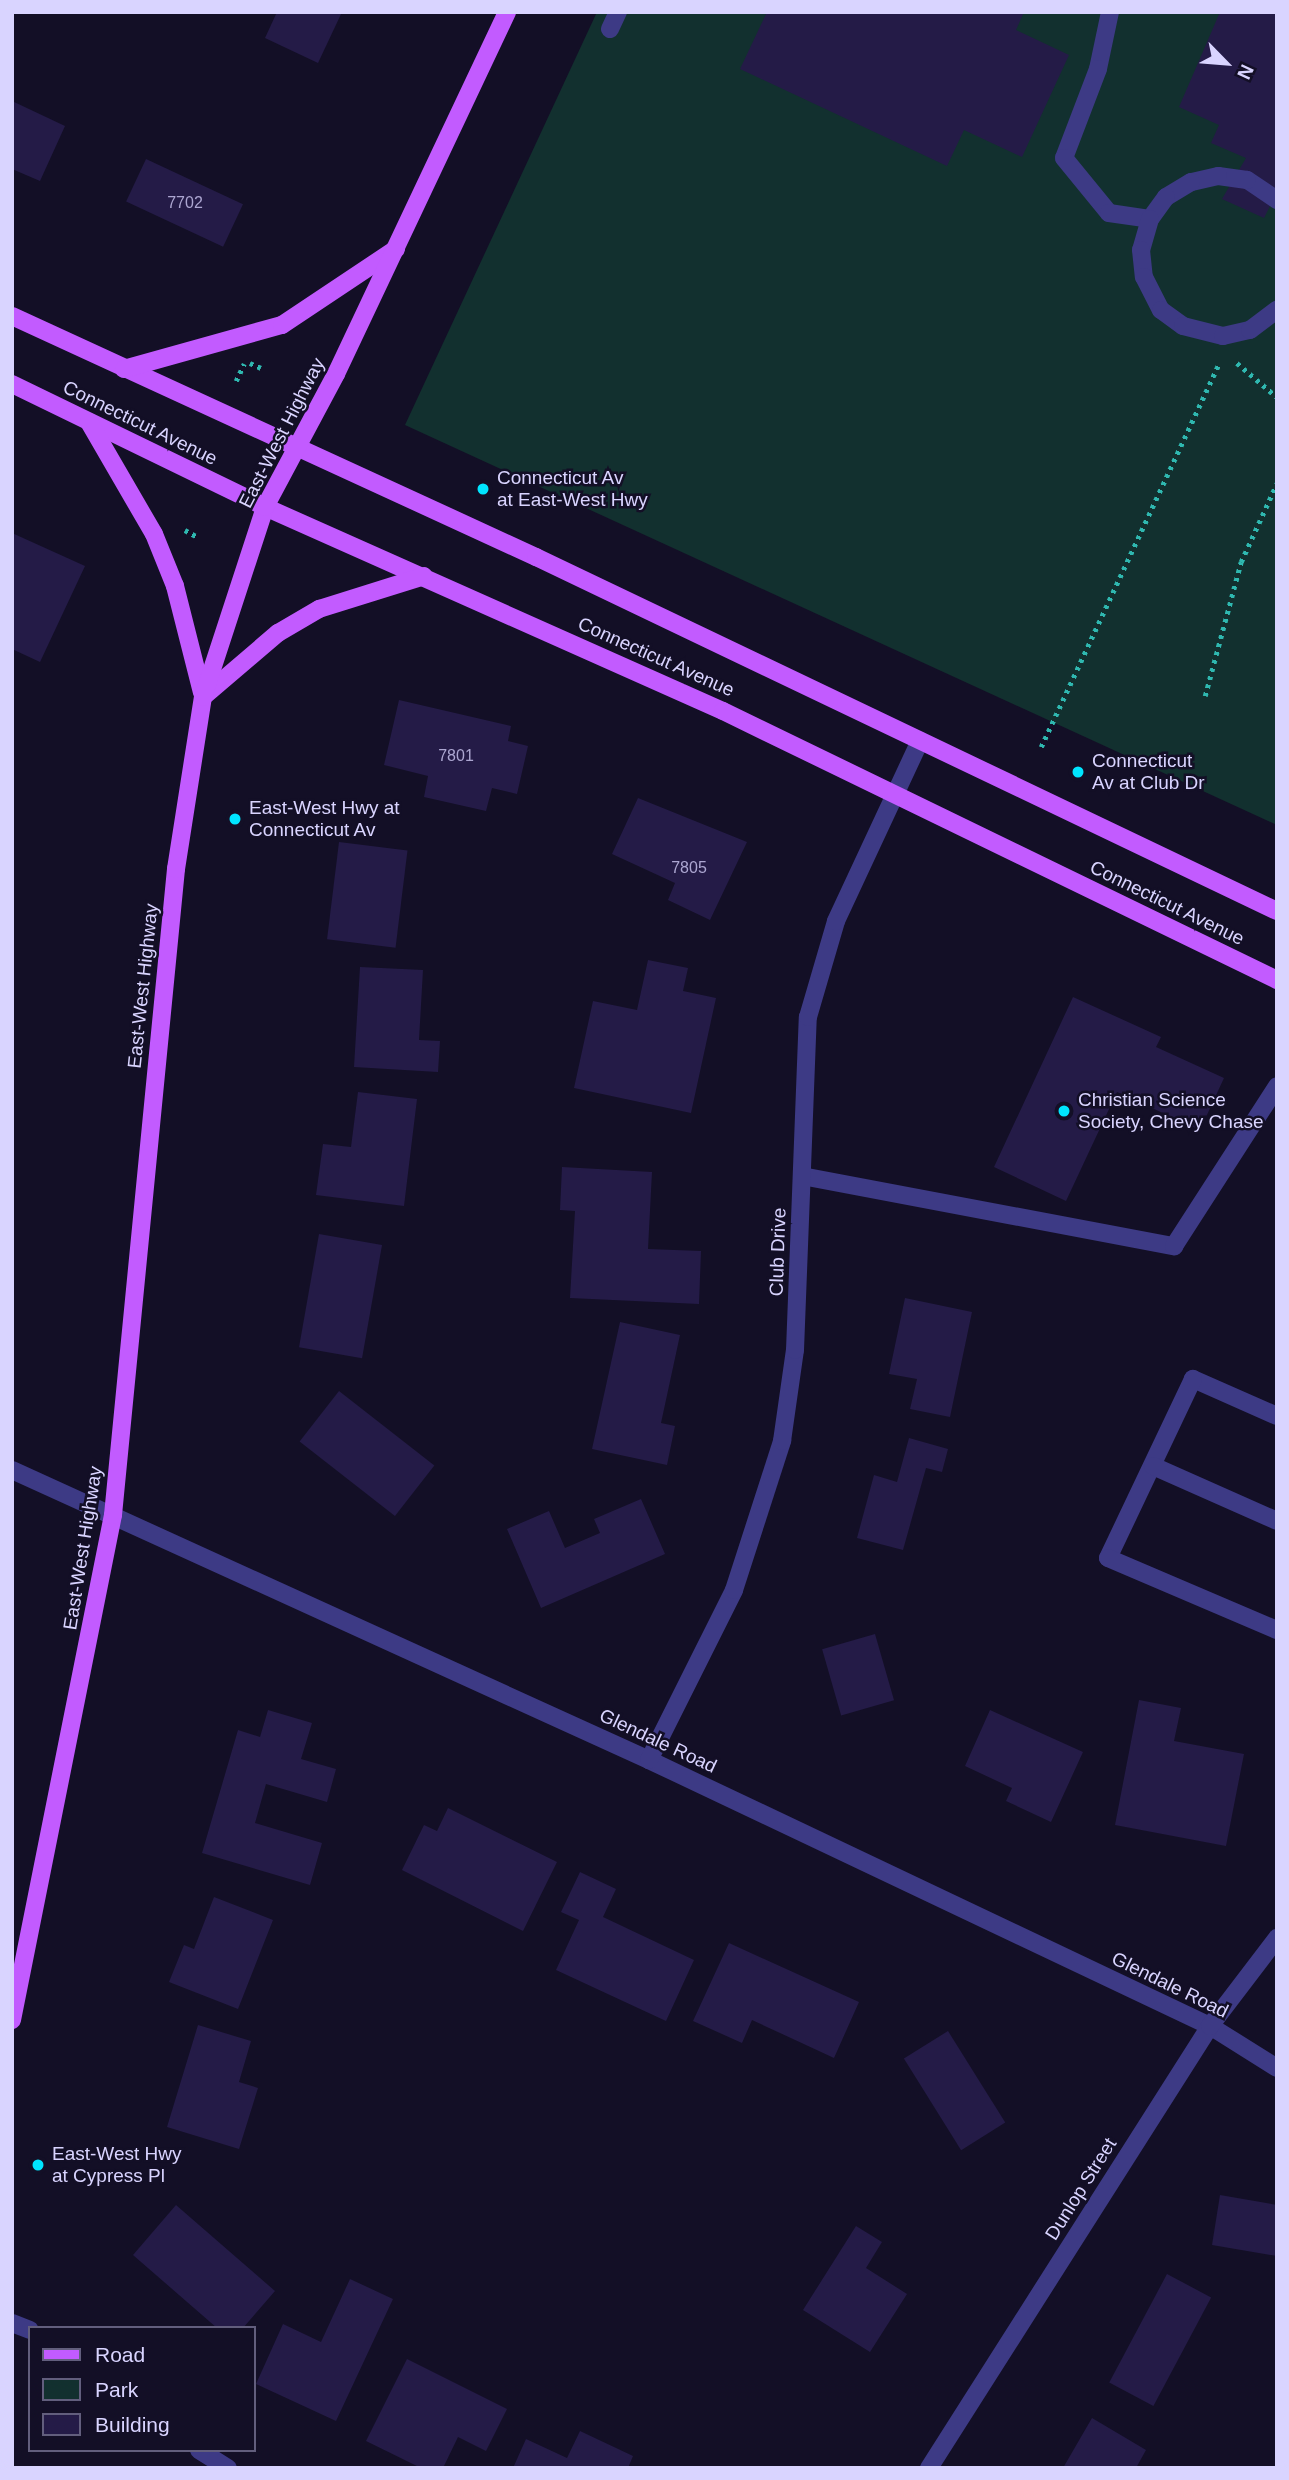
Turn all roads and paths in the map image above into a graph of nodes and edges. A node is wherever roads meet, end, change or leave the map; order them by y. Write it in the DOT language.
graph roads {
  1 [pos="507,12"];
  2 [pos="1110,12"];
  3 [pos="1277,201"];
  4 [pos="1150,219"];
  5 [pos="396,249"];
  6 [pos="1277,310"];
  7 [pos="12,316"];
  8 [pos="1240,355"];
  9 [pos="1231,358"];
  10 [pos="124,369"];
  11 [pos="12,384"];
  12 [pos="1277,397"];
  13 [pos="89,422"];
  14 [pos="296,449"];
  15 [pos="1277,483"];
  16 [pos="265,507"];
  17 [pos="424,576"];
  18 [pos="1205,696"];
  19 [pos="202,697"];
  20 [pos="920,741"];
  21 [pos="1041,747"];
  22 [pos="895,796"];
  23 [pos="1277,912"];
  24 [pos="1277,980"];
  25 [pos="1277,1086"];
  26 [pos="802,1176"];
  27 [pos="1277,1416"];
  28 [pos="1153,1466"];
  29 [pos="12,1470"];
  30 [pos="113,1514"];
  31 [pos="1277,1521"];
  32 [pos="1277,1630"];
  33 [pos="649,1760"];
  34 [pos="1277,1938"];
  35 [pos="12,2020"];
  36 [pos="1210,2026"];
  37 [pos="1277,2068"];
  38 [pos="202,2452"];
  39 [pos="228,2468"];
  40 [pos="929,2468"];
  1 -- 5 [label="main road, East-West Highway"];
  2 -- 4 [label="street"];
  3 -- 4 [label="street"];
  4 -- 6 [label="street"];
  5 -- 10 [label="main road"];
  5 -- 14 [label="main road, East-West Highway"];
  7 -- 10 [label="main road, Connecticut Avenue"];
  8 -- 9 [label="path"];
  9 -- 12 [label="path"];
  9 -- 21 [label="path"];
  10 -- 14 [label="main road, Connecticut Avenue"];
  11 -- 13 [label="main road, Connecticut Avenue"];
  13 -- 16 [label="main road, Connecticut Avenue"];
  13 -- 19 [label="main road"];
  14 -- 16 [label="main road, East-West Highway"];
  14 -- 20 [label="main road, Connecticut Avenue"];
  15 -- 18 [label="path"];
  16 -- 17 [label="main road, Connecticut Avenue"];
  16 -- 19 [label="main road, East-West Highway"];
  17 -- 19 [label="main road"];
  17 -- 22 [label="main road, Connecticut Avenue"];
  19 -- 30 [label="main road, East-West Highway"];
  20 -- 22 [label="street, Club Drive"];
  20 -- 23 [label="main road, Connecticut Avenue"];
  22 -- 24 [label="main road, Connecticut Avenue"];
  22 -- 26 [label="street, Club Drive"];
  25 -- 26 [label="street"];
  26 -- 33 [label="street, Club Drive"];
  27 -- 28 [label="street"];
  28 -- 31 [label="street"];
  28 -- 32 [label="street"];
  29 -- 30 [label="street, Glendale Road"];
  30 -- 33 [label="street, Glendale Road"];
  30 -- 35 [label="main road, East-West Highway"];
  33 -- 36 [label="street, Glendale Road"];
  34 -- 36 [label="street, Dunlop Street"];
  36 -- 37 [label="street, Glendale Road"];
  36 -- 40 [label="street, Dunlop Street"];
  38 -- 39 [label="street"];
}
